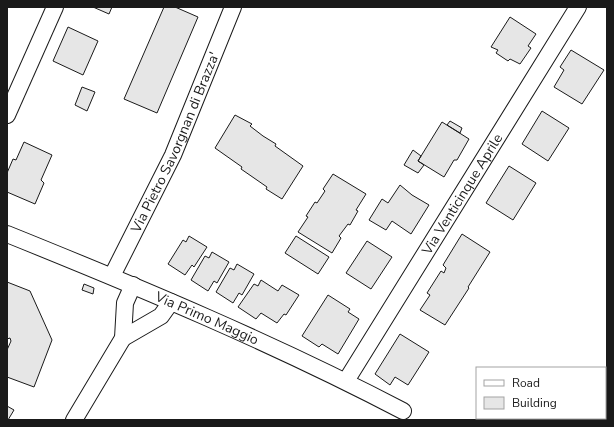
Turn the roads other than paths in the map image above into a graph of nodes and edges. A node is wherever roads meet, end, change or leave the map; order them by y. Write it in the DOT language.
graph roads {
  1 [pos="55,7"];
  2 [pos="233,7"];
  3 [pos="578,7"];
  4 [pos="7,115"];
  5 [pos="7,234"];
  6 [pos="112,276"];
  7 [pos="133,285"];
  8 [pos="171,302"];
  9 [pos="123,338"];
  10 [pos="346,381"];
  11 [pos="403,411"];
  12 [pos="74,420"];
  1 -- 4 [label="street"];
  2 -- 6 [label="street, Via Pietro Savorgnan di Brazza'"];
  3 -- 10 [label="street, Via Venticinque Aprile"];
  5 -- 6 [label="street, Via Primo Maggio"];
  6 -- 7 [label="street, Via Primo Maggio"];
  7 -- 8 [label="street, Via Primo Maggio"];
  7 -- 9 [label="street"];
  8 -- 9 [label="street"];
  8 -- 10 [label="street, Via Primo Maggio"];
  9 -- 12 [label="street"];
  10 -- 11 [label="street, Via Primo Maggio"];
}
